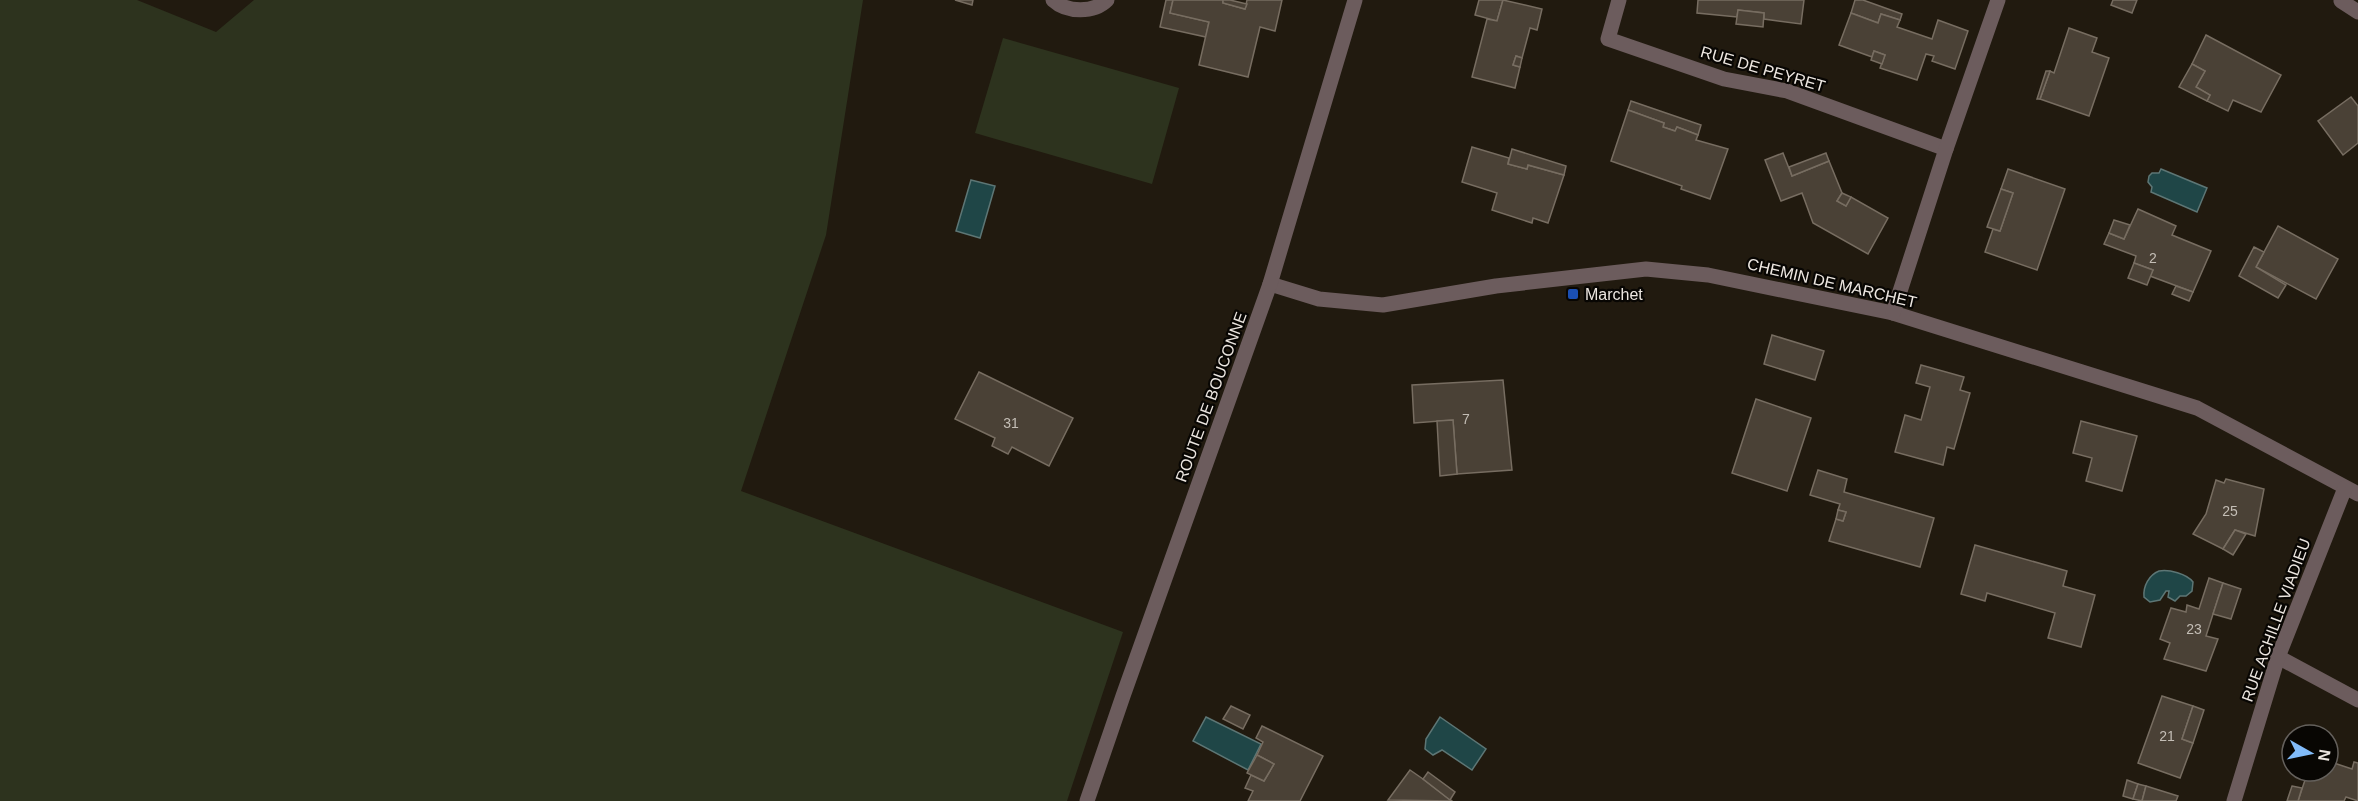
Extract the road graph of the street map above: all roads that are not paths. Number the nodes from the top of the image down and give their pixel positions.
1 (1053, 0) edge
2 (1107, 0) edge
3 (1355, 0) edge
4 (1619, 0) edge
5 (1998, 0) edge
6 (2341, 2) dead end
7 (2358, 12) edge
8 (1946, 149) junction
9 (1270, 284) junction
10 (1893, 313) junction
11 (2352, 491) edge
12 (2278, 657) junction
13 (2358, 700) edge
14 (1087, 801) edge
15 (2234, 801) edge

1 - 2 street
3 - 9 street, ROUTE DE BOUCONNE
4 - 8 street, RUE DE PEYRET
5 - 8 street
6 - 7 street
8 - 10 street
9 - 10 street, CHEMIN DE MARCHET
9 - 14 street, ROUTE DE BOUCONNE
10 - 11 street, CHEMIN DE MARCHET
11 - 12 street, RUE ACHILLE VIADIEU
12 - 13 street
12 - 15 street, RUE ACHILLE VIADIEU

